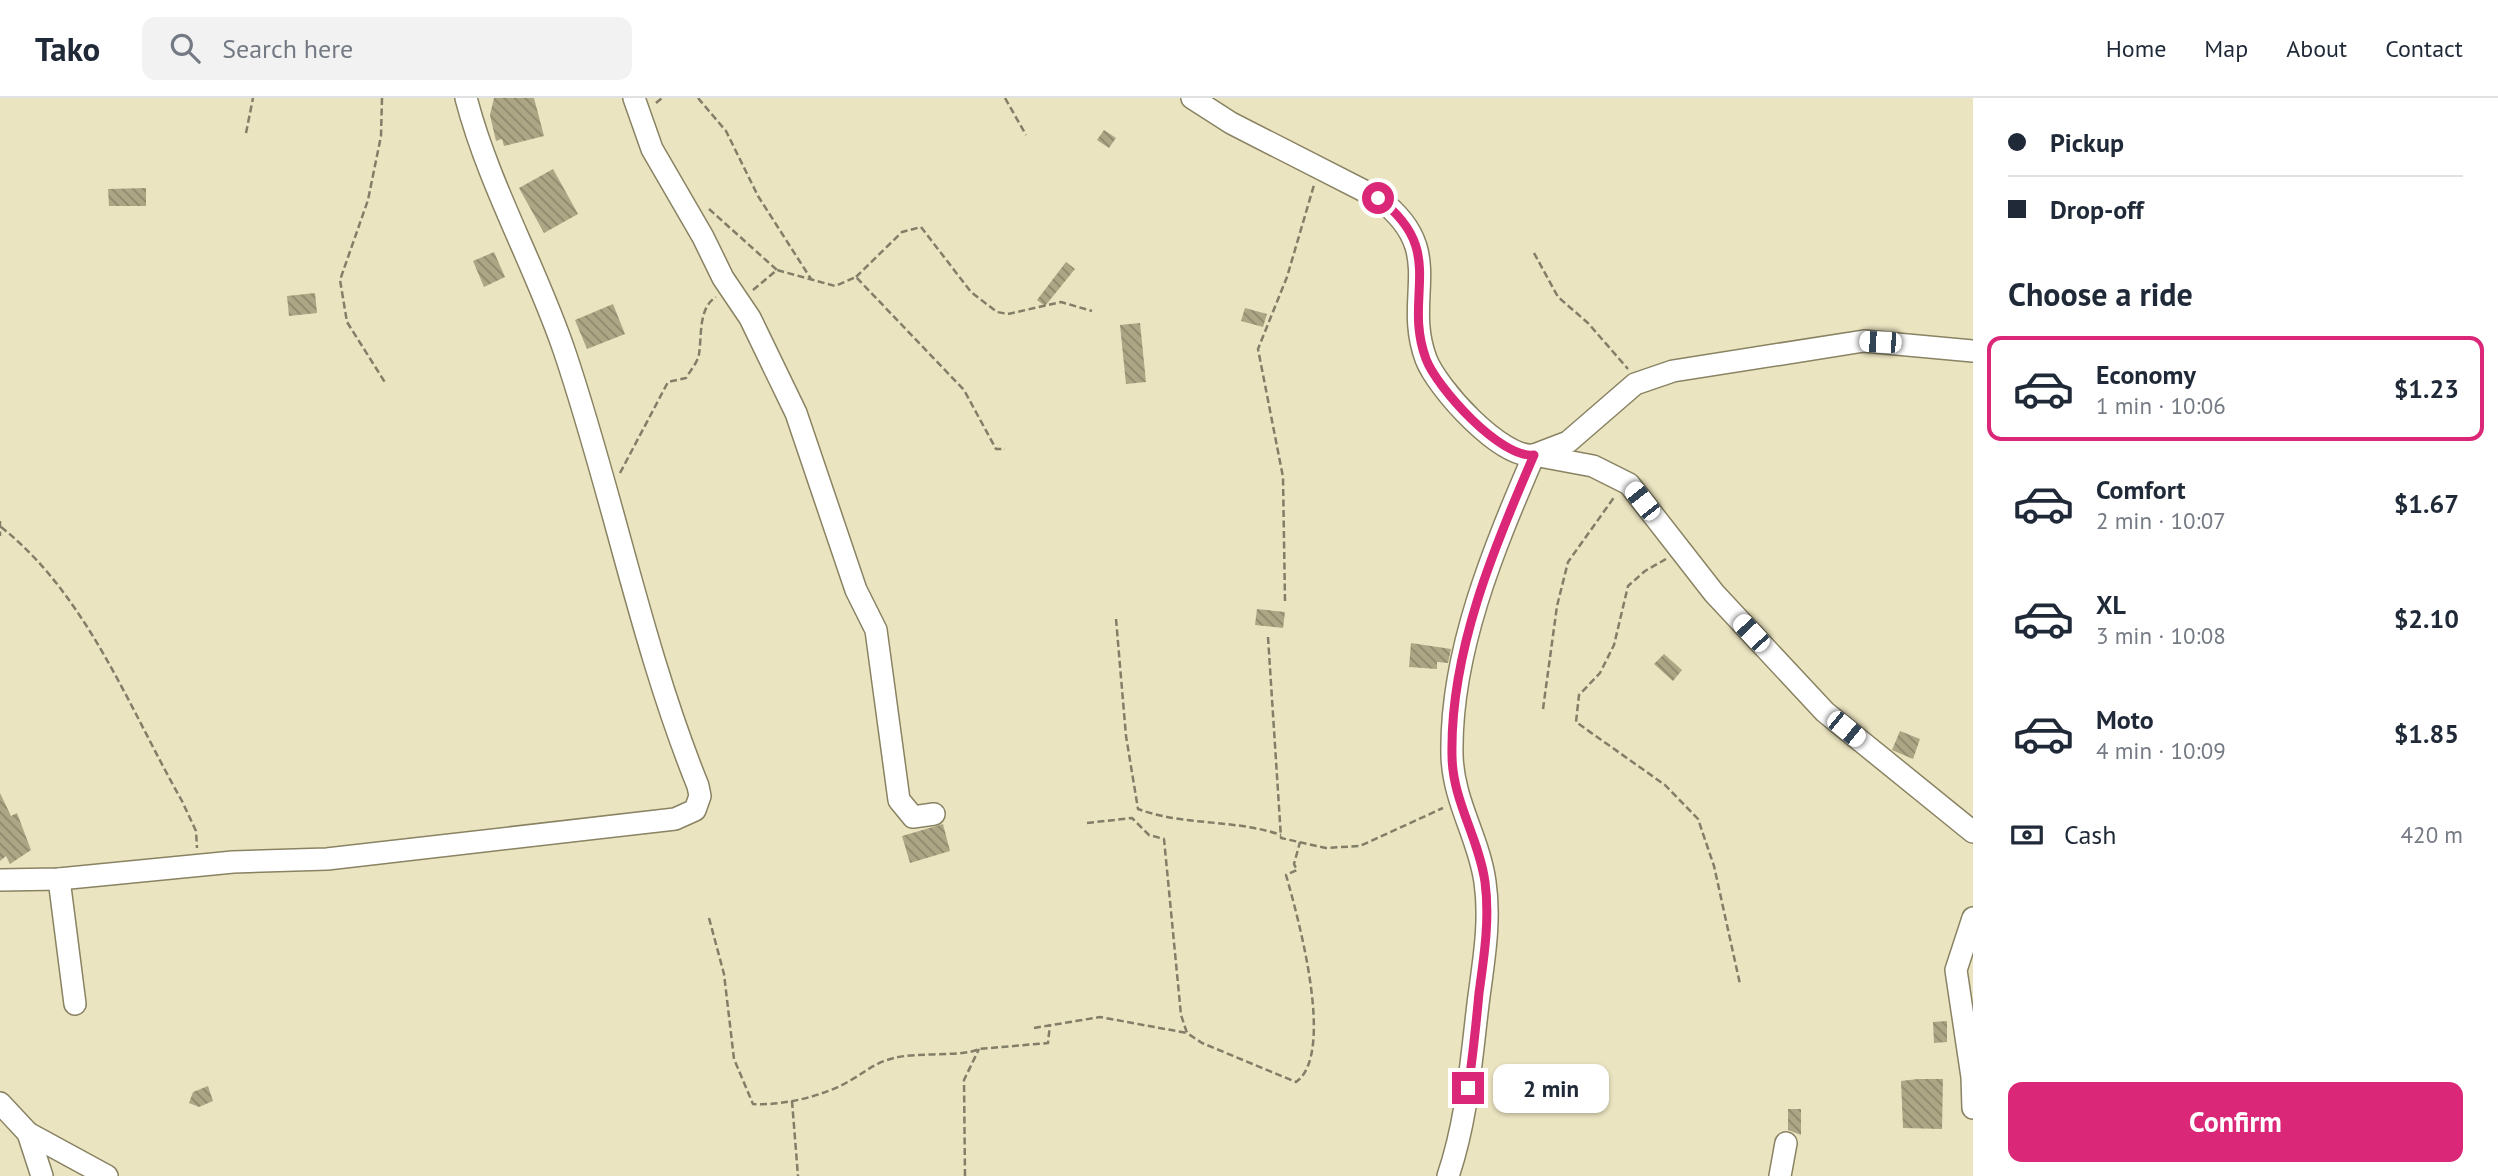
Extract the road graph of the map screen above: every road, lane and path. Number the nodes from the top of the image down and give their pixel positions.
1 (253, 98) edge
2 (382, 98) edge
3 (466, 98) edge
4 (634, 98) edge
5 (698, 98) edge
6 (1005, 98) edge
7 (1192, 98) edge
8 (246, 133) dead end
9 (1026, 135) dead end
10 (1320, 169) junction
11 (706, 206) dead end
12 (1534, 253) dead end
13 (777, 270) junction
14 (856, 277) junction
15 (811, 279) junction
16 (735, 297) junction
17 (1092, 311) dead end
18 (1973, 351) edge
19 (1637, 383) junction
20 (386, 384) dead end
21 (1005, 449) dead end
22 (1534, 455) junction
23 (1623, 481) junction
24 (605, 488) junction
25 (0, 521) edge
26 (1, 527) edge
27 (0, 536) edge
28 (1681, 551) junction
29 (1285, 601) dead end
30 (1116, 620) dead end
31 (1268, 637) dead end
32 (1543, 709) dead end
33 (1458, 800) junction
34 (934, 814) dead end
35 (1087, 823) dead end
36 (1973, 832) edge
37 (1281, 835) junction
38 (1300, 842) junction
39 (195, 865) junction
40 (59, 878) junction
41 (0, 880) edge
42 (709, 918) dead end
43 (1973, 918) edge
44 (1740, 984) dead end
45 (75, 1004) dead end
46 (1050, 1024) junction
47 (1034, 1028) dead end
48 (1187, 1032) junction
49 (979, 1049) junction
50 (792, 1101) junction
51 (0, 1102) edge
52 (1973, 1108) edge
53 (28, 1133) junction
54 (1786, 1143) dead end
55 (42, 1176) edge
56 (107, 1176) edge
57 (798, 1176) edge
58 (965, 1176) edge
59 (1448, 1176) edge
60 (1780, 1176) edge

1 - 8 path
2 - 20 path
3 - 24 street
4 - 16 street
5 - 15 path
6 - 9 path
7 - 10 street
10 - 22 street
10 - 29 path
11 - 13 path
12 - 19 path
13 - 15 path
13 - 16 path
14 - 15 path
14 - 17 path
14 - 21 path
16 - 24 path
16 - 34 street
18 - 19 street
19 - 22 street
22 - 23 street
22 - 33 street
23 - 28 street
23 - 32 path
24 - 39 street
25 - 26 path
26 - 27 path
26 - 39 path
28 - 36 street
28 - 44 path
30 - 37 path
31 - 37 path
33 - 38 path
33 - 59 street
35 - 48 path
37 - 38 path
38 - 48 path
39 - 40 street
40 - 41 street
40 - 45 street
42 - 50 path
43 - 52 street
46 - 47 path
46 - 48 path
46 - 49 path
49 - 50 path
49 - 58 path
50 - 57 path
51 - 53 street
53 - 55 street
53 - 56 street
54 - 60 street

